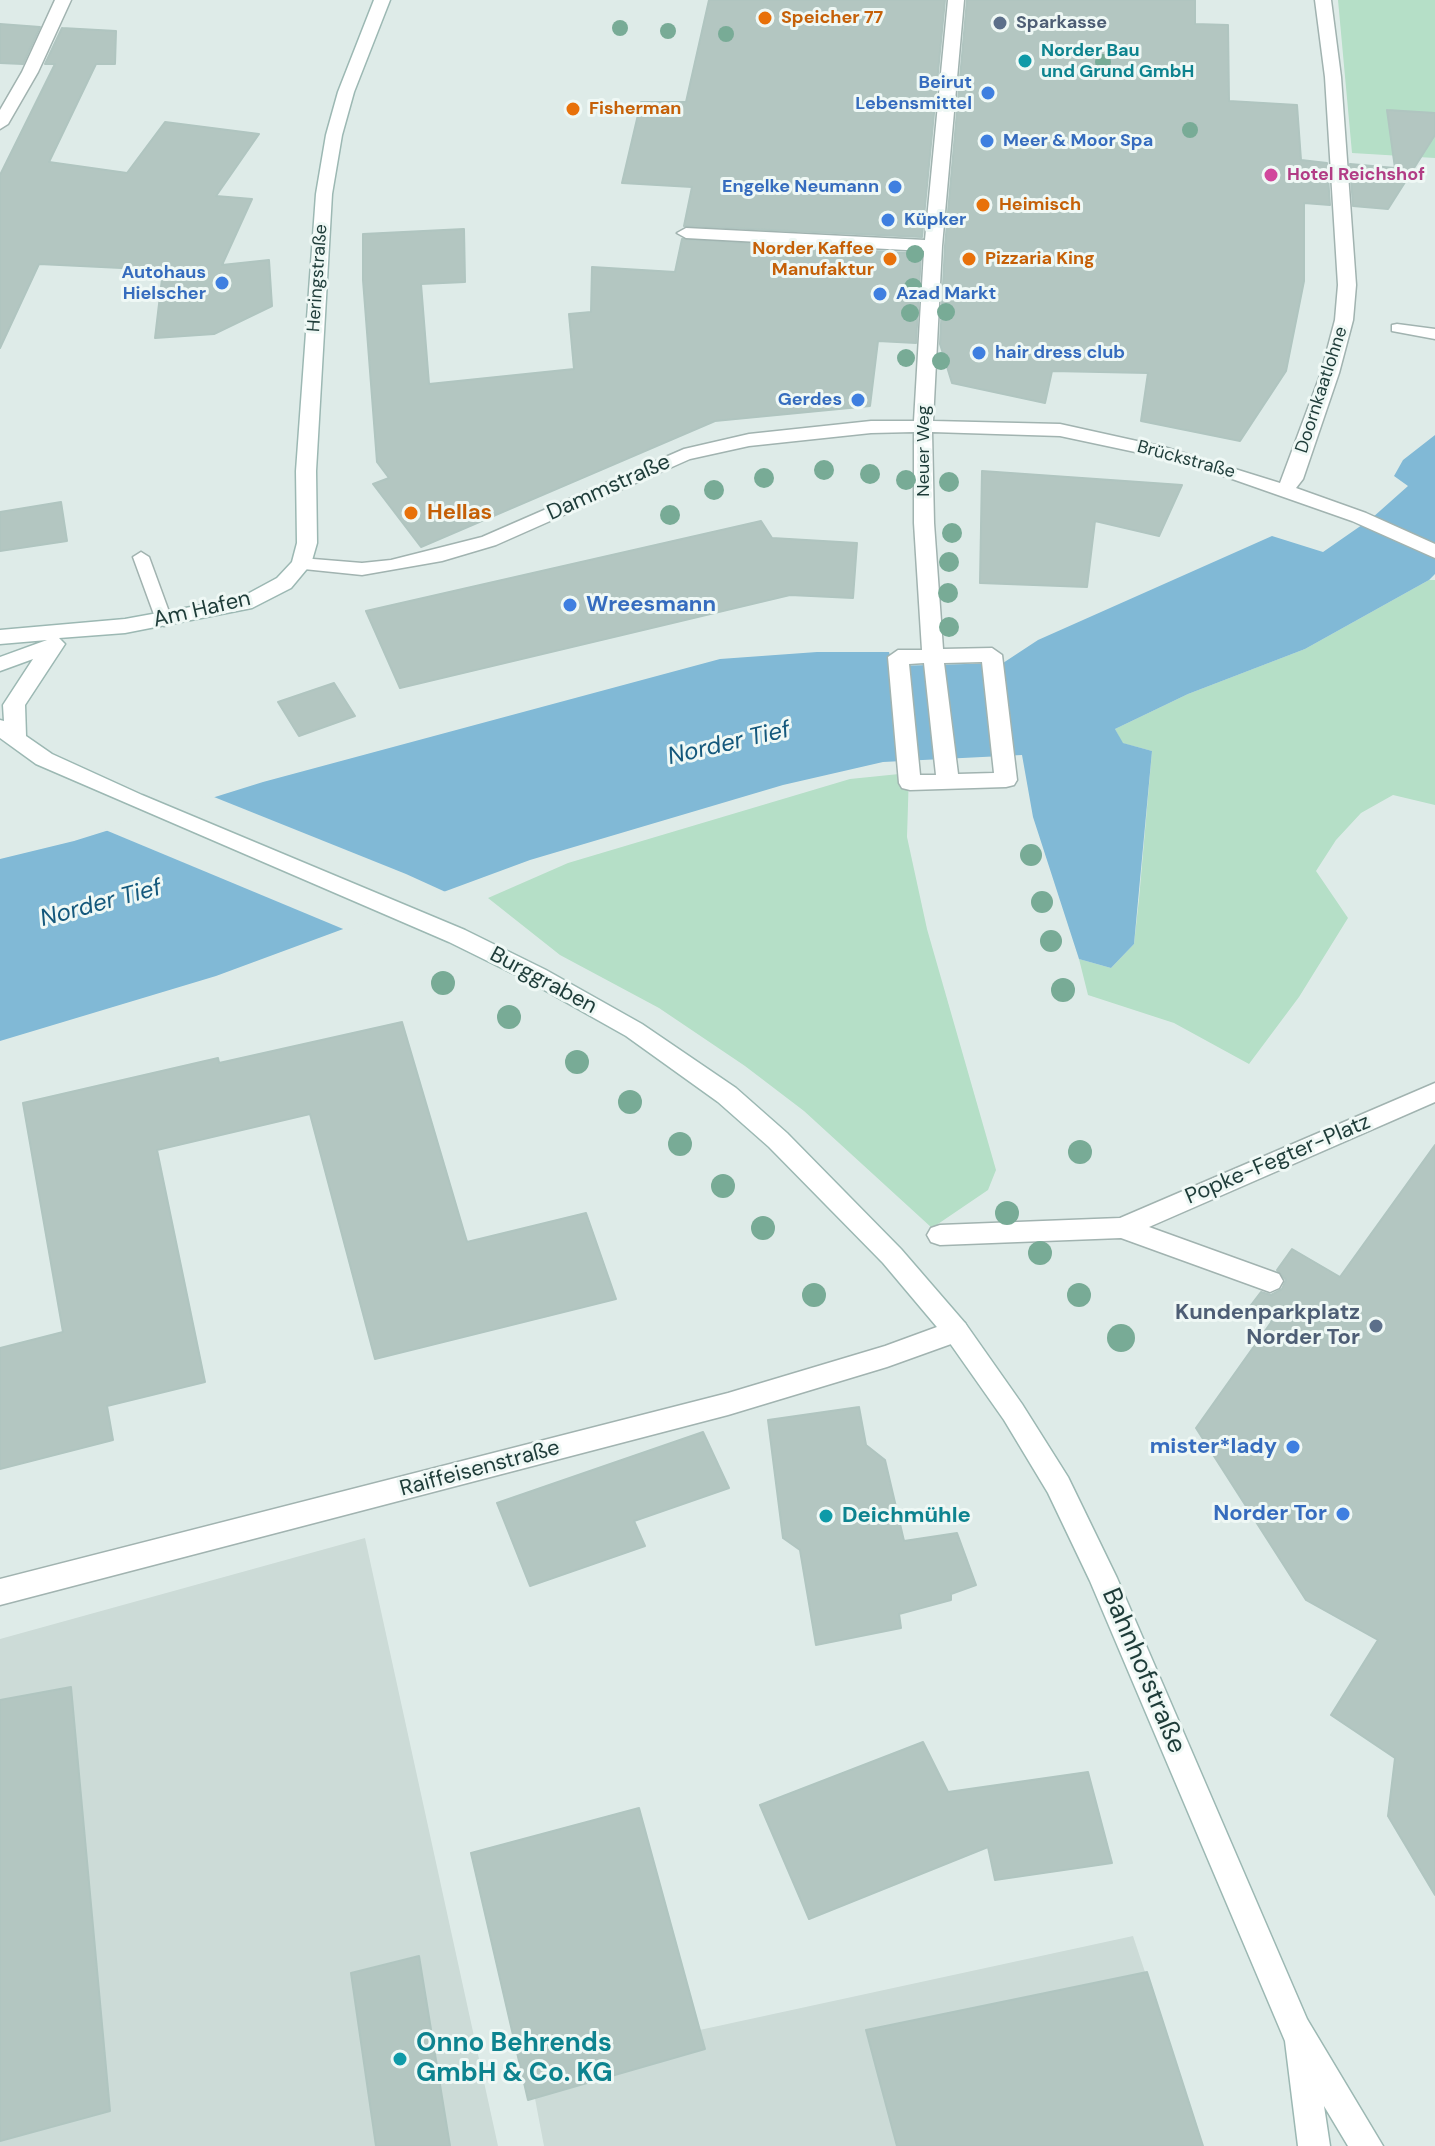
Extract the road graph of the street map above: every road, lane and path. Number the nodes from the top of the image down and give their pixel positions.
1 (63, 0) edge
2 (382, 0) edge
3 (956, 0) edge
4 (1323, 0) edge
5 (0, 124) edge
6 (686, 233) dead end
7 (933, 246) junction
8 (1397, 328) dead end
9 (1435, 334) edge
10 (923, 426) junction
11 (1285, 489) junction
12 (1435, 552) edge
13 (141, 557) dead end
14 (301, 564) junction
15 (164, 620) junction
16 (91, 631) junction
17 (0, 637) edge
18 (54, 644) junction
19 (933, 656) junction
20 (0, 664) edge
21 (5, 738) edge
22 (948, 781) junction
23 (1435, 1092) edge
24 (1122, 1228) junction
25 (940, 1235) dead end
26 (1270, 1281) dead end
27 (956, 1331) junction
28 (0, 1592) edge
29 (1296, 2030) junction
30 (1314, 2146) edge
31 (1367, 2146) edge

1 - 5 street
2 - 14 street, Heringstraße
3 - 7 street, Neuer Weg
4 - 11 street, Doornkaatlohne
6 - 7 street
7 - 10 street, Neuer Weg
8 - 9 lane
10 - 11 street, Brückstraße
10 - 14 street, Dammstraße
10 - 19 street, Neuer Weg
11 - 12 street, Brückstraße
13 - 15 lane
14 - 15 street, Am Hafen
15 - 16 street, Am Hafen
16 - 17 street, Am Hafen
16 - 18 street, Am Hafen
18 - 20 street, Am Hafen
18 - 21 street
19 - 22 street, Neuer Weg
19 - 22 street
19 - 22 street
21 - 27 street, Burggraben
23 - 24 street, Popke-Fegter-Platz
24 - 25 street, Popke-Fegter-Platz
24 - 26 street, Popke-Fegter-Platz
27 - 28 street, Raiffeisenstraße
27 - 29 street, Bahnhofstraße
29 - 30 street, Bahnhofstraße
29 - 31 street, Bahnhofstraße

